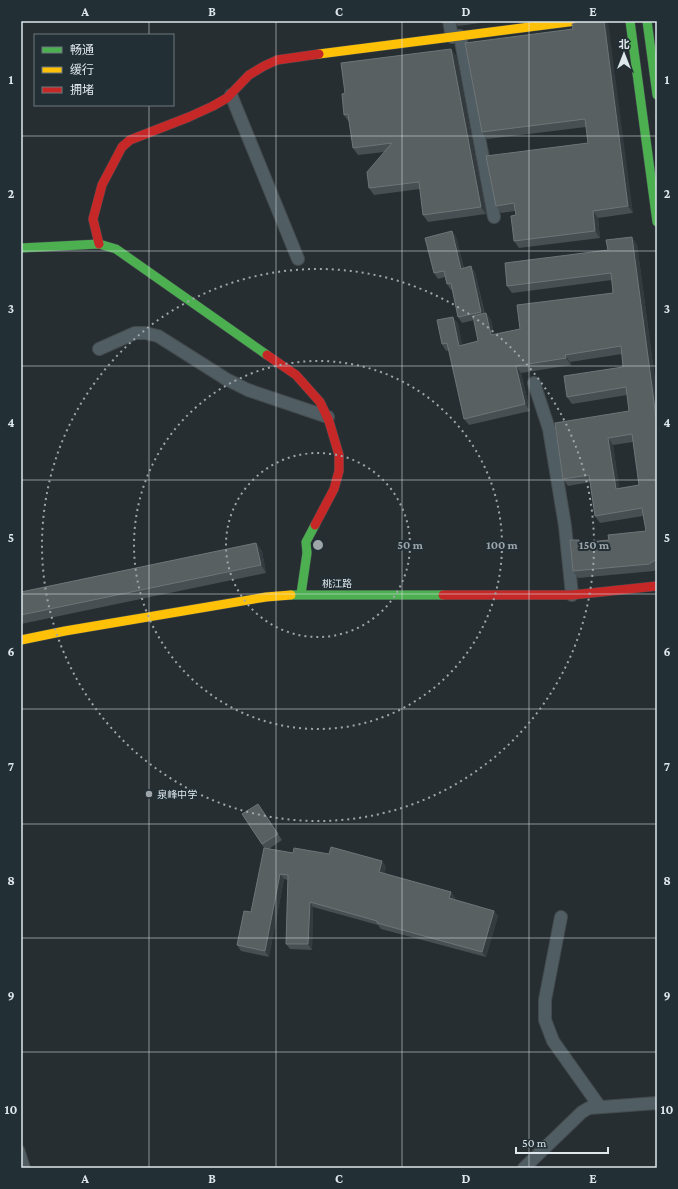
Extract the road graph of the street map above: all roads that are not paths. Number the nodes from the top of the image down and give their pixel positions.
1 (449, 21) edge
2 (576, 21) edge
3 (630, 21) edge
4 (647, 21) edge
5 (456, 36) junction
6 (231, 94) junction
7 (657, 95) edge
8 (494, 217) dead end
9 (657, 222) edge
10 (99, 244) junction
11 (21, 248) edge
12 (298, 259) dead end
13 (99, 349) dead end
14 (534, 383) dead end
15 (328, 417) junction
16 (657, 586) edge
17 (301, 594) junction
18 (572, 595) junction
19 (21, 640) edge
20 (561, 917) dead end
21 (657, 1103) edge
22 (600, 1107) junction
23 (21, 1149) edge
24 (27, 1168) edge
25 (524, 1168) edge

1 - 5 street
2 - 5 street
3 - 9 street
4 - 7 street
5 - 6 street
5 - 8 street
6 - 10 street
6 - 12 street
10 - 11 street
10 - 15 street
13 - 15 street
14 - 18 street
15 - 17 street
16 - 18 street, 桃江路
17 - 18 street, 桃江路
17 - 19 street, 桃江路
20 - 22 street
21 - 22 street
22 - 25 street
23 - 24 lane

